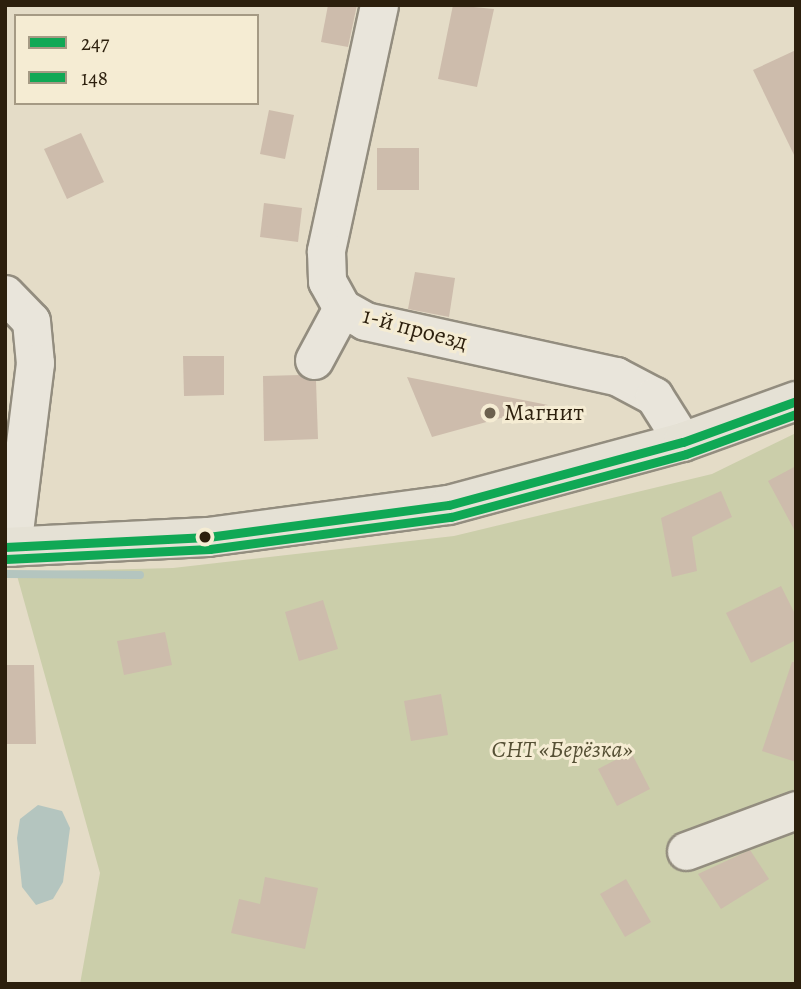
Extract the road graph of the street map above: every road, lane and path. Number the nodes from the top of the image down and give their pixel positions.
1 (379, 5) edge
2 (5, 294) edge
3 (342, 308) junction
4 (314, 360) dead end
5 (796, 401) edge
6 (683, 442) junction
7 (9, 547) edge
8 (796, 810) edge
9 (686, 851) dead end

1 - 3 street, 1-й проезд
2 - 7 street
3 - 4 street
3 - 6 street, 1-й проезд
5 - 6 main road
6 - 7 main road
8 - 9 street

